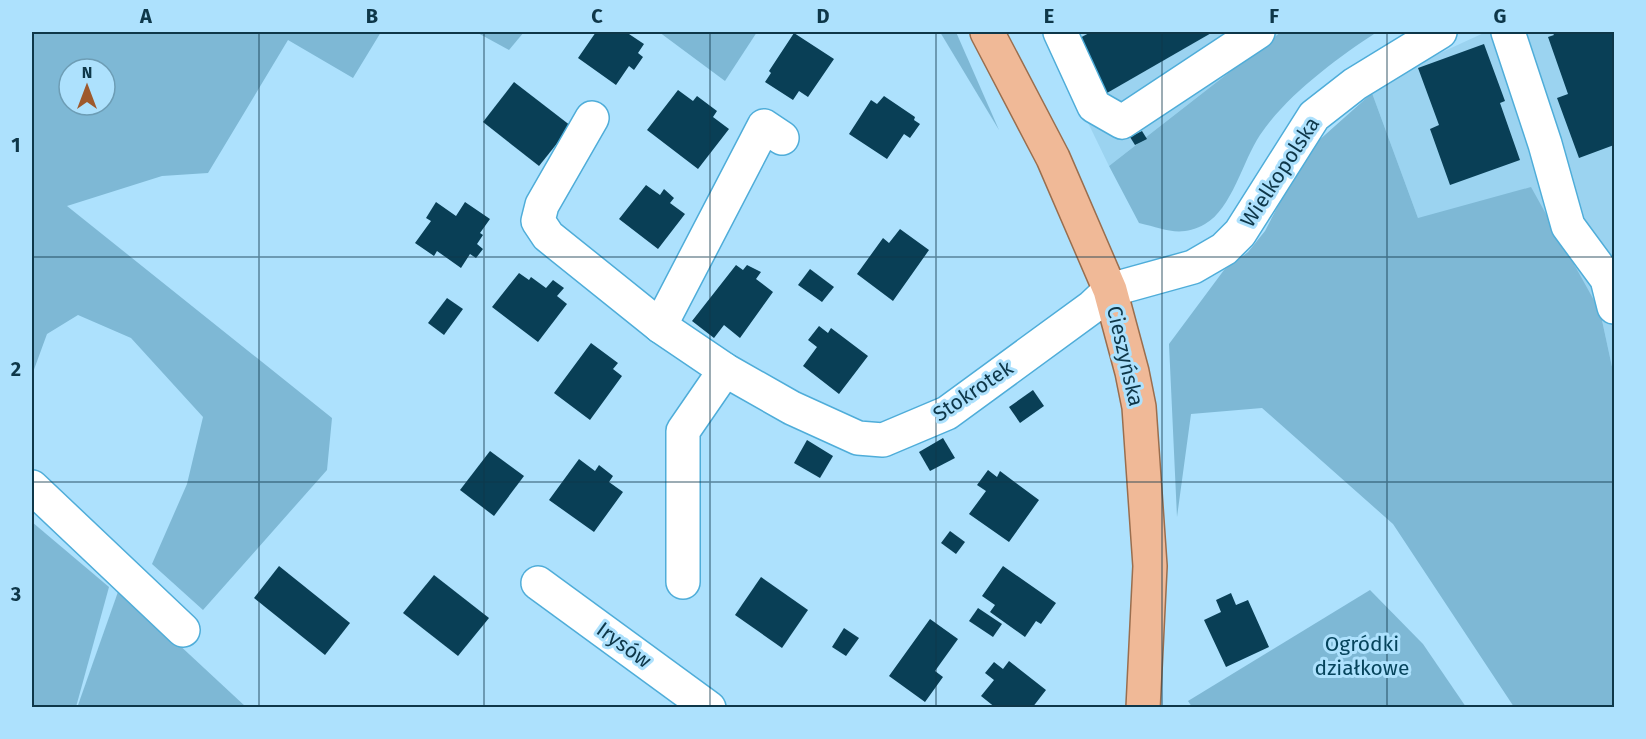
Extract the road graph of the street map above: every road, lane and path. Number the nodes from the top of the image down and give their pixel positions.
1 (1060, 32) edge
2 (1258, 32) edge
3 (1440, 32) edge
4 (1508, 32) edge
5 (996, 35) edge
6 (592, 118) dead end
7 (782, 138) dead end
8 (1110, 290) junction
9 (1614, 307) edge
10 (660, 326) junction
11 (725, 370) junction
12 (32, 487) edge
13 (683, 582) dead end
14 (538, 583) dead end
15 (183, 630) dead end
16 (710, 708) edge
17 (1143, 708) edge

1 - 2 street
3 - 8 street, Wielkopolska
4 - 9 street
5 - 8 main road, Cieszyńska
6 - 10 street, Stokrotek
7 - 10 street
8 - 11 street, Stokrotek
8 - 17 main road, Cieszyńska
10 - 11 street, Stokrotek
11 - 13 street
12 - 15 street
14 - 16 street, Irysów

